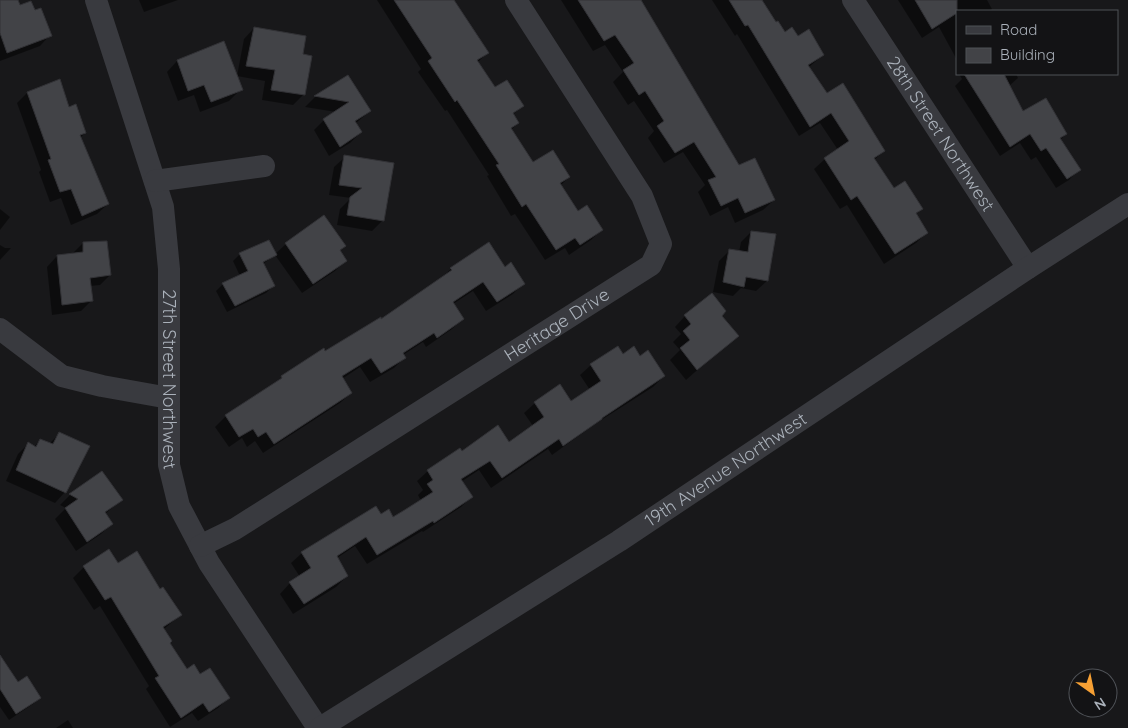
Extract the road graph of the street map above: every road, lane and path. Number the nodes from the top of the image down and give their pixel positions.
1 (96, 0) edge
2 (516, 0) edge
3 (853, 0) edge
4 (264, 166) dead end
5 (155, 181) junction
6 (1128, 204) edge
7 (1028, 268) junction
8 (0, 329) edge
9 (169, 398) junction
10 (200, 546) junction
11 (319, 728) edge

1 - 5 street, 27th Street Northwest
2 - 10 street, Heritage Drive
3 - 7 street, 28th Street Northwest
4 - 5 street
5 - 9 street, 27th Street Northwest
6 - 7 street, 19th Avenue Northwest
7 - 11 street, 19th Avenue Northwest
8 - 9 street
9 - 10 street, 27th Street Northwest
10 - 11 street, 27th Street Northwest

